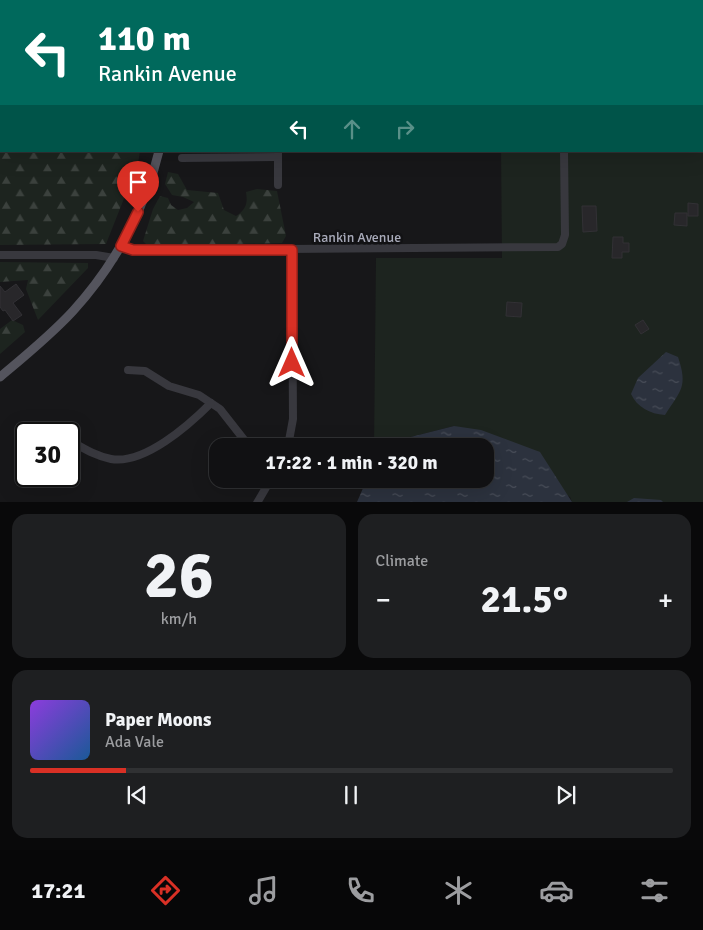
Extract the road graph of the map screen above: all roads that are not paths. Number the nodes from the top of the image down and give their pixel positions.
1 (159, 152) edge
2 (564, 152) edge
3 (278, 154) edge
4 (182, 158) dead end
5 (278, 186) dead end
6 (121, 246) junction
7 (292, 250) junction
8 (0, 255) edge
9 (114, 258) junction
10 (128, 370) dead end
11 (0, 377) edge
12 (212, 403) junction
13 (243, 438) edge
14 (289, 438) edge
15 (80, 447) edge
16 (266, 488) edge
17 (257, 502) edge

1 - 6 main road
2 - 7 street, Rankin Avenue
3 - 4 street
3 - 5 street
6 - 7 street, Rankin Avenue
6 - 9 main road
7 - 14 street
8 - 9 street
9 - 11 main road
10 - 12 street
12 - 13 street
12 - 15 street
16 - 17 street

